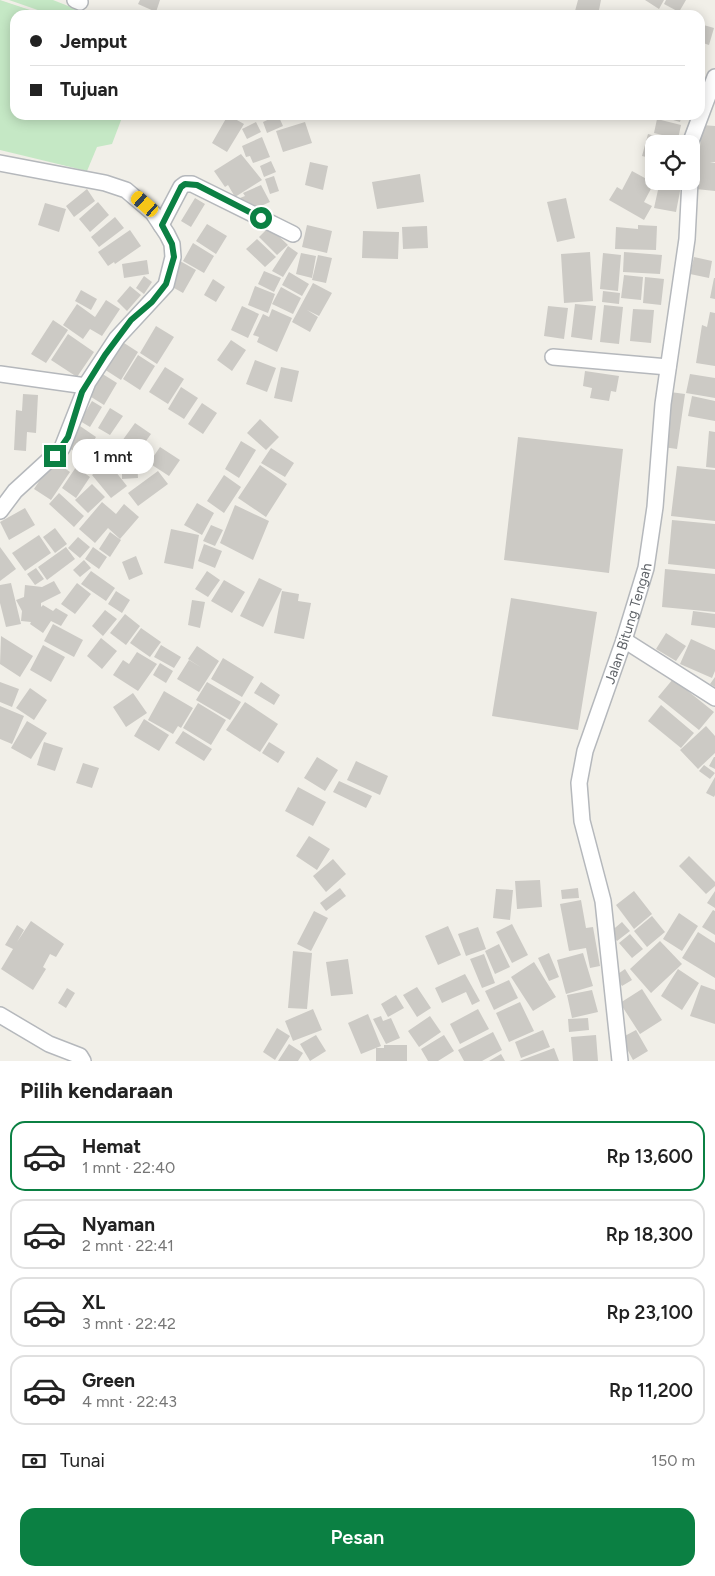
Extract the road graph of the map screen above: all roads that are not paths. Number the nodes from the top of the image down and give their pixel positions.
1 (715, 76) edge
2 (705, 103) edge
3 (699, 120) edge
4 (693, 135) edge
5 (0, 164) edge
6 (689, 190) edge
7 (162, 225) junction
8 (292, 234) dead end
9 (553, 357) dead end
10 (668, 367) junction
11 (0, 374) edge
12 (86, 386) junction
13 (0, 511) edge
14 (624, 640) junction
15 (715, 698) edge
16 (0, 1015) edge
17 (83, 1061) edge
18 (620, 1061) edge

1 - 2 street
3 - 4 street
5 - 7 street
6 - 10 street, Jalan Bitung Tengah
7 - 8 street
7 - 12 street
9 - 10 street
10 - 14 street, Jalan Bitung Tengah
11 - 12 street
12 - 13 street
14 - 15 street
14 - 18 street, Jalan Bitung Tengah
16 - 17 street

